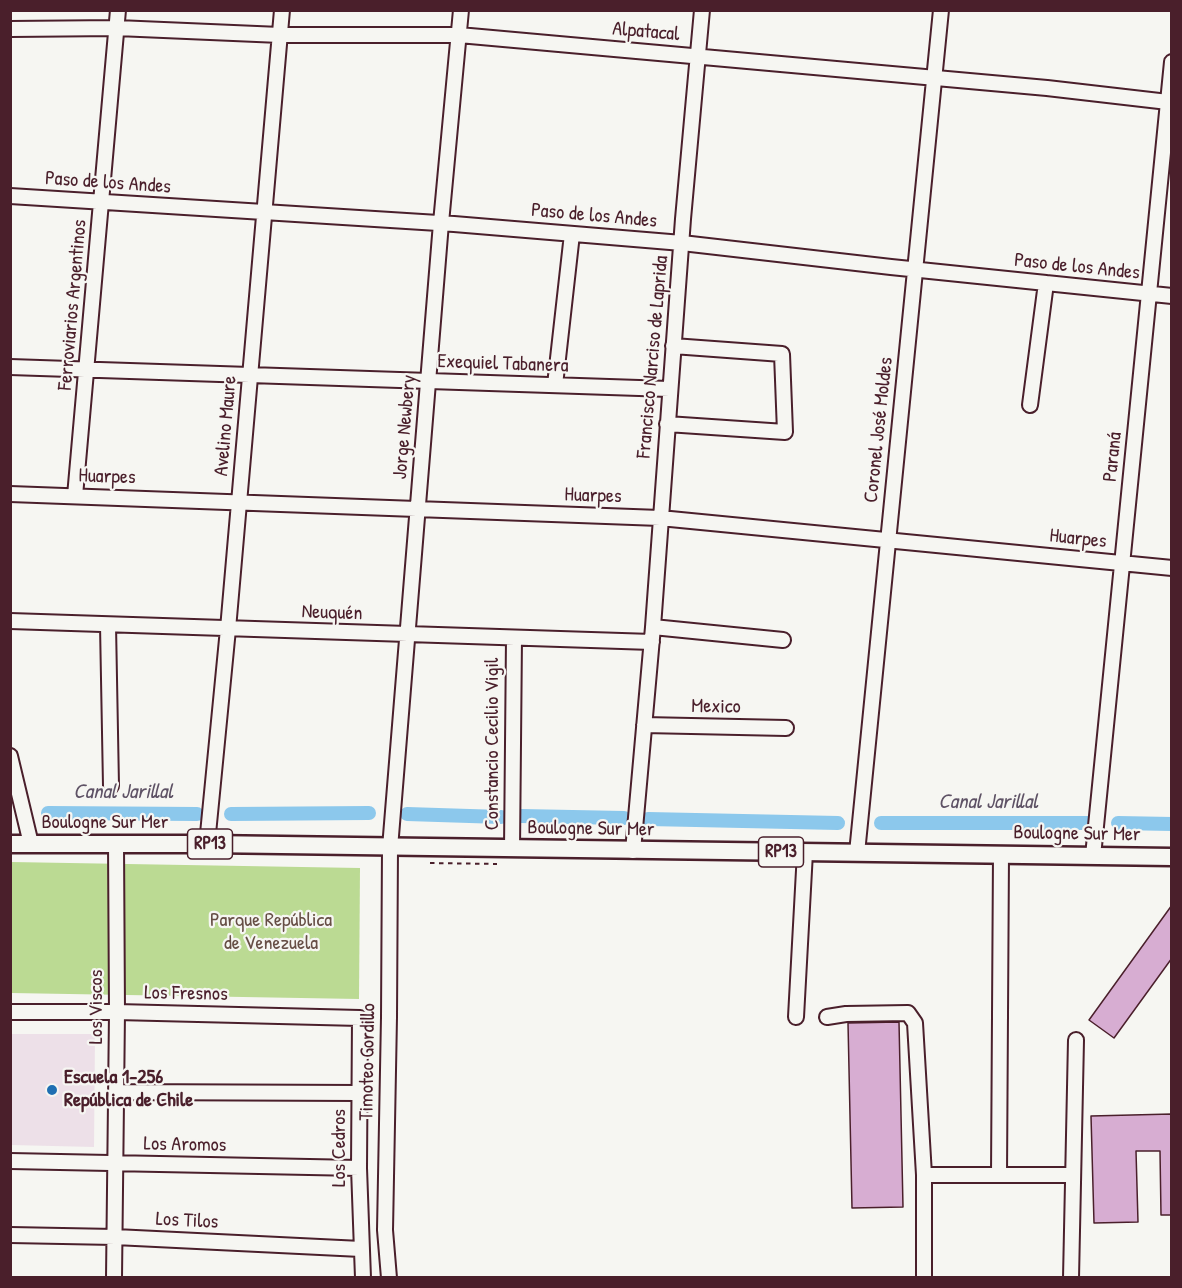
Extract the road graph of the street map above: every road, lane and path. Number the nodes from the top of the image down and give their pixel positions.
1 (118, 10) edge
2 (282, 10) edge
3 (461, 10) edge
4 (702, 10) edge
5 (941, 10) edge
6 (10, 28) edge
7 (117, 28) junction
8 (459, 34) junction
9 (280, 35) junction
10 (698, 57) junction
11 (1172, 62) edge
12 (934, 78) junction
13 (1168, 102) junction
14 (10, 196) edge
15 (101, 201) junction
16 (264, 212) junction
17 (441, 223) junction
18 (572, 234) junction
19 (682, 243) junction
20 (915, 270) junction
21 (1046, 283) junction
22 (1149, 294) junction
23 (1172, 296) edge
24 (673, 346) junction
25 (10, 367) edge
26 (86, 370) junction
27 (250, 375) junction
28 (428, 381) junction
29 (555, 385) junction
30 (669, 389) junction
31 (1030, 405) dead end
32 (667, 424) junction
33 (10, 494) edge
34 (75, 495) junction
35 (239, 502) junction
36 (418, 508) junction
37 (660, 518) junction
38 (888, 539) junction
39 (1122, 563) junction
40 (1172, 568) edge
41 (10, 621) edge
42 (108, 625) junction
43 (653, 627) junction
44 (228, 629) junction
45 (407, 635) junction
46 (514, 639) junction
47 (783, 640) dead end
48 (652, 642) junction
49 (644, 725) junction
50 (786, 728) dead end
51 (10, 756) edge
52 (111, 786) dead end
53 (10, 844) edge
54 (31, 844) junction
55 (116, 844) junction
56 (207, 844) junction
57 (390, 848) junction
58 (512, 849) junction
59 (633, 851) junction
60 (805, 852) junction
61 (857, 853) junction
62 (1001, 854) junction
63 (1093, 856) junction
64 (1172, 857) edge
65 (10, 1012) edge
66 (117, 1012) junction
67 (796, 1017) dead end
68 (827, 1017) dead end
69 (360, 1018) joint
70 (1076, 1040) dead end
71 (116, 1092) junction
72 (360, 1093) junction
73 (10, 1161) edge
74 (115, 1163) junction
75 (359, 1168) junction
76 (924, 1174) junction
77 (999, 1175) junction
78 (1073, 1175) junction
79 (10, 1235) edge
80 (114, 1237) junction
81 (361, 1249) junction
82 (114, 1278) edge
83 (363, 1278) edge
84 (389, 1278) edge
85 (924, 1278) edge
86 (1071, 1278) edge

1 - 7 street, Ferroviarios Argentinos
2 - 9 street, Avelino Maure
3 - 8 street, Jorge Newbery
4 - 10 street, Francisco Narciso de Laprida
5 - 12 street, Coronel José Moldes
6 - 7 street, Alpatacal
7 - 9 street, Alpatacal
7 - 15 street, Ferroviarios Argentinos
8 - 9 street, Alpatacal
8 - 10 street, Alpatacal
8 - 17 street, Jorge Newbery
9 - 16 street, Avelino Maure
10 - 12 street, Alpatacal
10 - 19 street, Francisco Narciso de Laprida
11 - 13 street, Paraná
12 - 13 street, Alpatacal
12 - 20 street, Coronel José Moldes
13 - 22 street, Paraná
14 - 15 street, Paso de los Andes
15 - 16 street, Paso de los Andes
15 - 26 street, Ferroviarios Argentinos
16 - 17 street, Paso de los Andes
16 - 27 street, Avelino Maure
17 - 18 street, Paso de los Andes
17 - 28 street, Jorge Newbery
18 - 19 street, Paso de los Andes
18 - 29 street
19 - 20 street, Paso de los Andes
19 - 24 street, Francisco Narciso de Laprida
20 - 21 street, Paso de los Andes
20 - 38 street, Coronel José Moldes
21 - 22 street, Paso de los Andes
21 - 31 street
22 - 23 street, Paso de los Andes
22 - 39 street, Paraná
24 - 30 street, Francisco Narciso de Laprida
24 - 32 street
25 - 26 street, Exequiel Tabanera
26 - 27 street, Exequiel Tabanera
26 - 34 street, Ferroviarios Argentinos
27 - 28 street, Exequiel Tabanera
27 - 35 street, Avelino Maure
28 - 29 street, Exequiel Tabanera
28 - 36 street, Jorge Newbery
29 - 30 street, Exequiel Tabanera
30 - 32 street, Francisco Narciso de Laprida
32 - 37 street, Francisco Narciso de Laprida
33 - 34 street, Huarpes
34 - 35 street, Huarpes
35 - 36 street, Huarpes
35 - 44 street, Avelino Maure
36 - 37 street, Huarpes
36 - 45 street, Jorge Newbery
37 - 38 street, Huarpes
37 - 43 street, Francisco Narciso de Laprida
38 - 39 street, Huarpes
38 - 61 street, Coronel José Moldes
39 - 40 street, Huarpes
39 - 63 street, Paraná
41 - 42 street, Neuquén
42 - 44 street, Neuquén
42 - 52 street
43 - 47 street
43 - 48 street, Francisco Narciso de Laprida
44 - 45 street, Neuquén
44 - 56 street, Avelino Maure
45 - 46 street, Neuquén
45 - 57 street, Jorge Newbery
46 - 48 street, Neuquén
46 - 58 street, Constancio Cecilio Vigil
48 - 49 street, Francisco Narciso de Laprida
49 - 50 street, Mexico
49 - 59 street, Francisco Narciso de Laprida
51 - 54 street
53 - 54 main road, Boulogne Sur Mer / RP13
54 - 55 main road, Boulogne Sur Mer / RP13
55 - 56 main road, Boulogne Sur Mer / RP13
55 - 66 street, Los Viscos
56 - 57 main road, Boulogne Sur Mer / RP13
57 - 58 main road, Boulogne Sur Mer / RP13
57 - 84 street, Timoteo Gordillo
58 - 59 main road, Boulogne Sur Mer / RP13
59 - 60 main road, Boulogne Sur Mer / RP13
60 - 61 main road, Boulogne Sur Mer / RP13
60 - 67 street
61 - 62 main road, Boulogne Sur Mer / RP13
62 - 63 main road, Boulogne Sur Mer / RP13
62 - 77 street
63 - 64 main road, Boulogne Sur Mer / RP13
65 - 66 street, Los Fresnos
66 - 69 street, Los Fresnos
66 - 71 street, Los Viscos
68 - 76 street
69 - 72 street, Los Cedros
70 - 78 street
71 - 72 street
71 - 74 street, Los Viscos
72 - 75 street, Los Cedros
73 - 74 street, Los Aromos
74 - 75 street, Los Aromos
74 - 80 street, Los Viscos
75 - 81 street, Los Cedros
76 - 77 street
76 - 85 street
77 - 78 street
78 - 86 street
79 - 80 street, Los Tilos
80 - 81 street, Los Tilos
80 - 82 street, Los Viscos
81 - 83 street, Los Cedros

